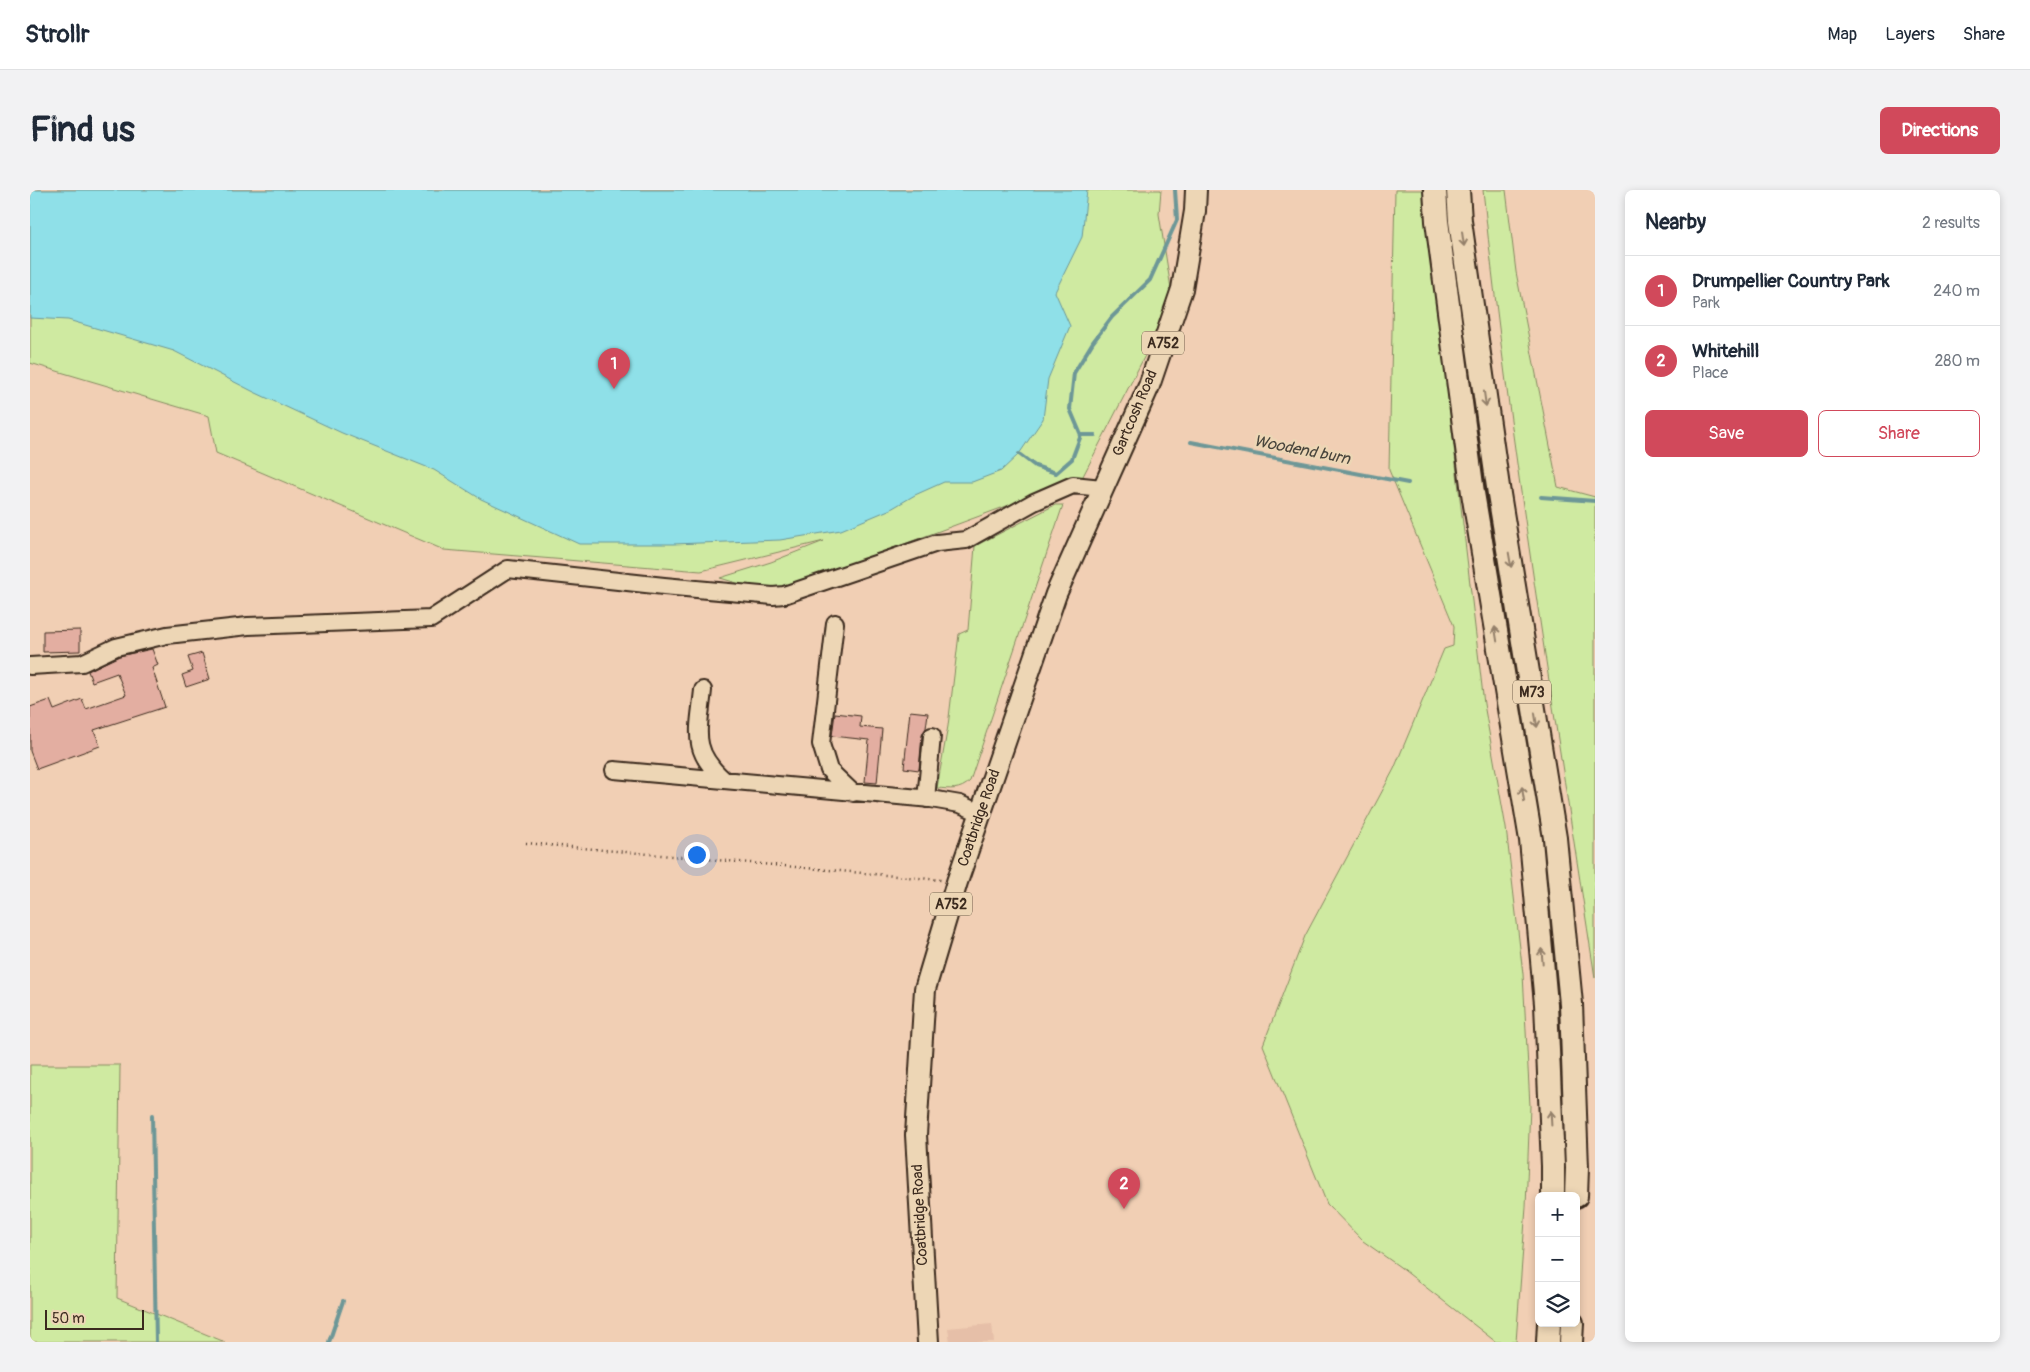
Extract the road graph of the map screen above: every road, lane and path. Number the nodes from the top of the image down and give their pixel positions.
1 (1196, 190) edge
2 (1435, 190) edge
3 (1458, 190) edge
4 (1102, 488) junction
5 (834, 623) dead end
6 (30, 666) edge
7 (703, 690) dead end
8 (932, 736) dead end
9 (614, 770) dead end
10 (724, 780) junction
11 (853, 793) junction
12 (926, 799) junction
13 (980, 813) junction
14 (526, 843) dead end
15 (957, 882) junction
16 (1553, 1192) edge
17 (1576, 1192) edge
18 (1549, 1327) edge
19 (1572, 1327) edge
20 (928, 1342) edge
21 (1548, 1342) edge
22 (1571, 1342) edge

1 - 4 main road, Gartcosh Road / A752
16 -> 2 highway, M73
3 -> 17 highway, M73
4 - 6 street
4 - 13 main road, Coatbridge Road / A752
5 - 11 street
7 - 10 street
8 - 12 street
9 - 10 street
10 - 11 street
11 - 12 street
12 - 13 street
13 - 15 main road, Coatbridge Road / A752
14 - 15 path
15 - 20 main road, Coatbridge Road / A752
18 - 21 highway
19 - 22 highway

